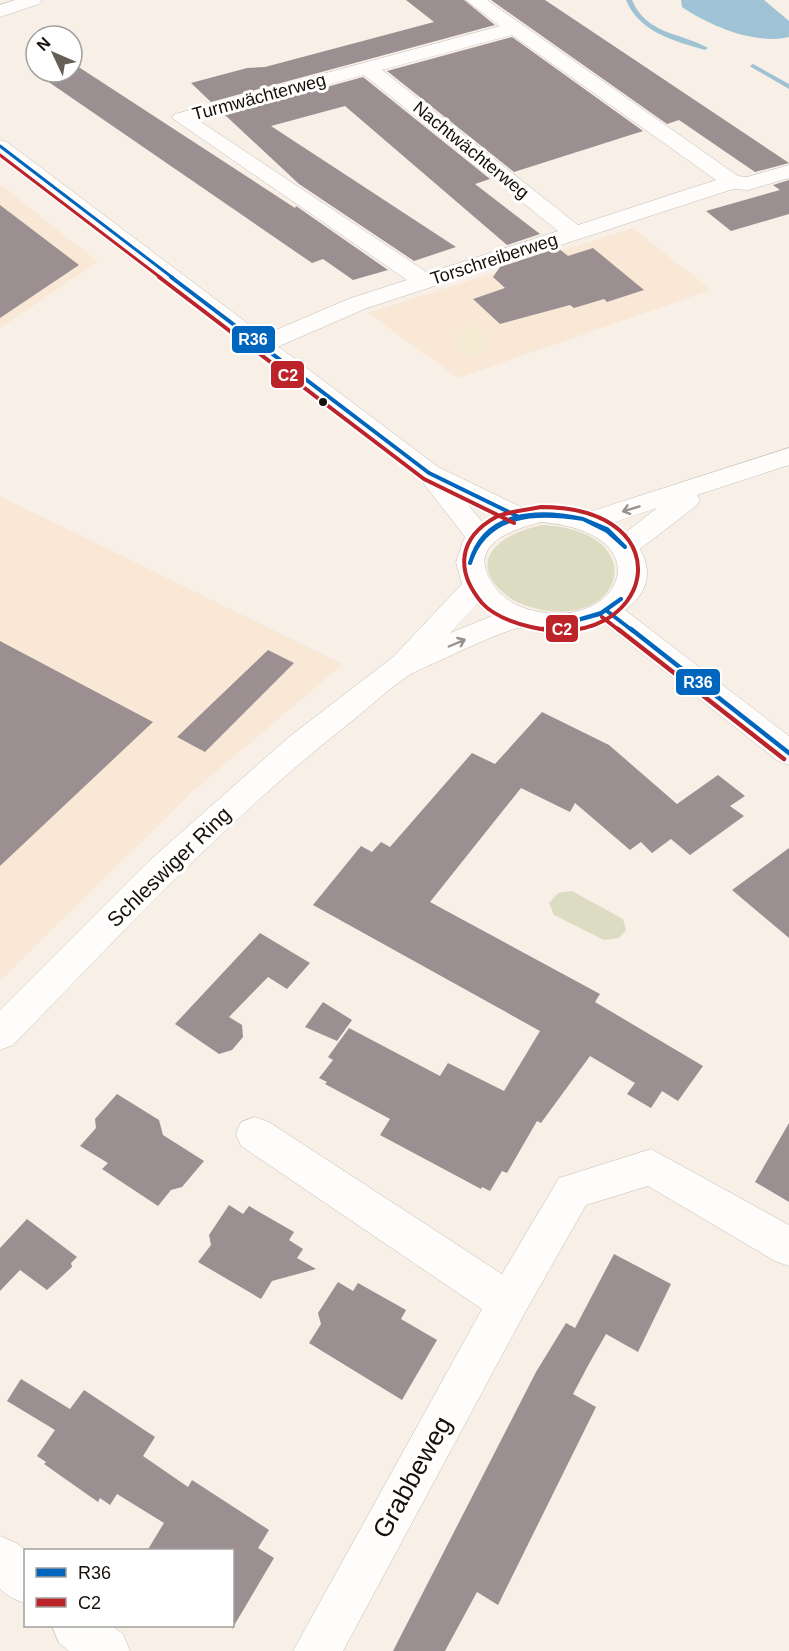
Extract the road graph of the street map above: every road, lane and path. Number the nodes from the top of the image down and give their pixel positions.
1 (33, 0) edge
2 (475, 0) edge
3 (0, 11) edge
4 (515, 28) junction
5 (368, 68) junction
6 (0, 146) edge
7 (789, 171) edge
8 (732, 182) junction
9 (574, 233) junction
10 (425, 281) junction
11 (259, 346) junction
12 (789, 456) edge
13 (429, 473) junction
14 (706, 485) junction
15 (518, 516) junction
16 (590, 521) junction
17 (480, 537) junction
18 (625, 547) junction
19 (475, 588) junction
20 (607, 611) junction
21 (516, 617) junction
22 (404, 665) junction
23 (789, 753) edge
24 (0, 1034) edge
25 (255, 1134) dead end
26 (789, 1247) edge
27 (507, 1302) junction
28 (0, 1559) edge
29 (24, 1579) edge
30 (77, 1627) edge
31 (106, 1651) edge
32 (317, 1651) edge

1 - 3 street
2 - 4 street
4 - 5 street, Turmwächterweg
4 - 8 street
5 - 9 street, Nachtwächterweg
5 - 10 street, Turmwächterweg
6 - 11 street
7 - 8 street, Torschreiberweg
8 - 9 street, Torschreiberweg
9 - 10 street, Torschreiberweg
10 - 11 street, Torschreiberweg
11 - 13 street
12 - 14 street
13 - 15 street
13 - 17 street
14 -> 16 street
14 - 18 street
15 - 16 street
15 - 17 street
16 - 18 street
17 - 19 street
18 - 20 street
19 - 21 street
19 - 22 street, Schleswiger Ring
20 - 21 street
20 - 23 street
22 -> 21 street, Schleswiger Ring
22 - 24 street, Schleswiger Ring
25 - 27 street
26 - 27 street, Grabbeweg
27 - 32 street, Grabbeweg
28 - 29 street
30 - 31 street

